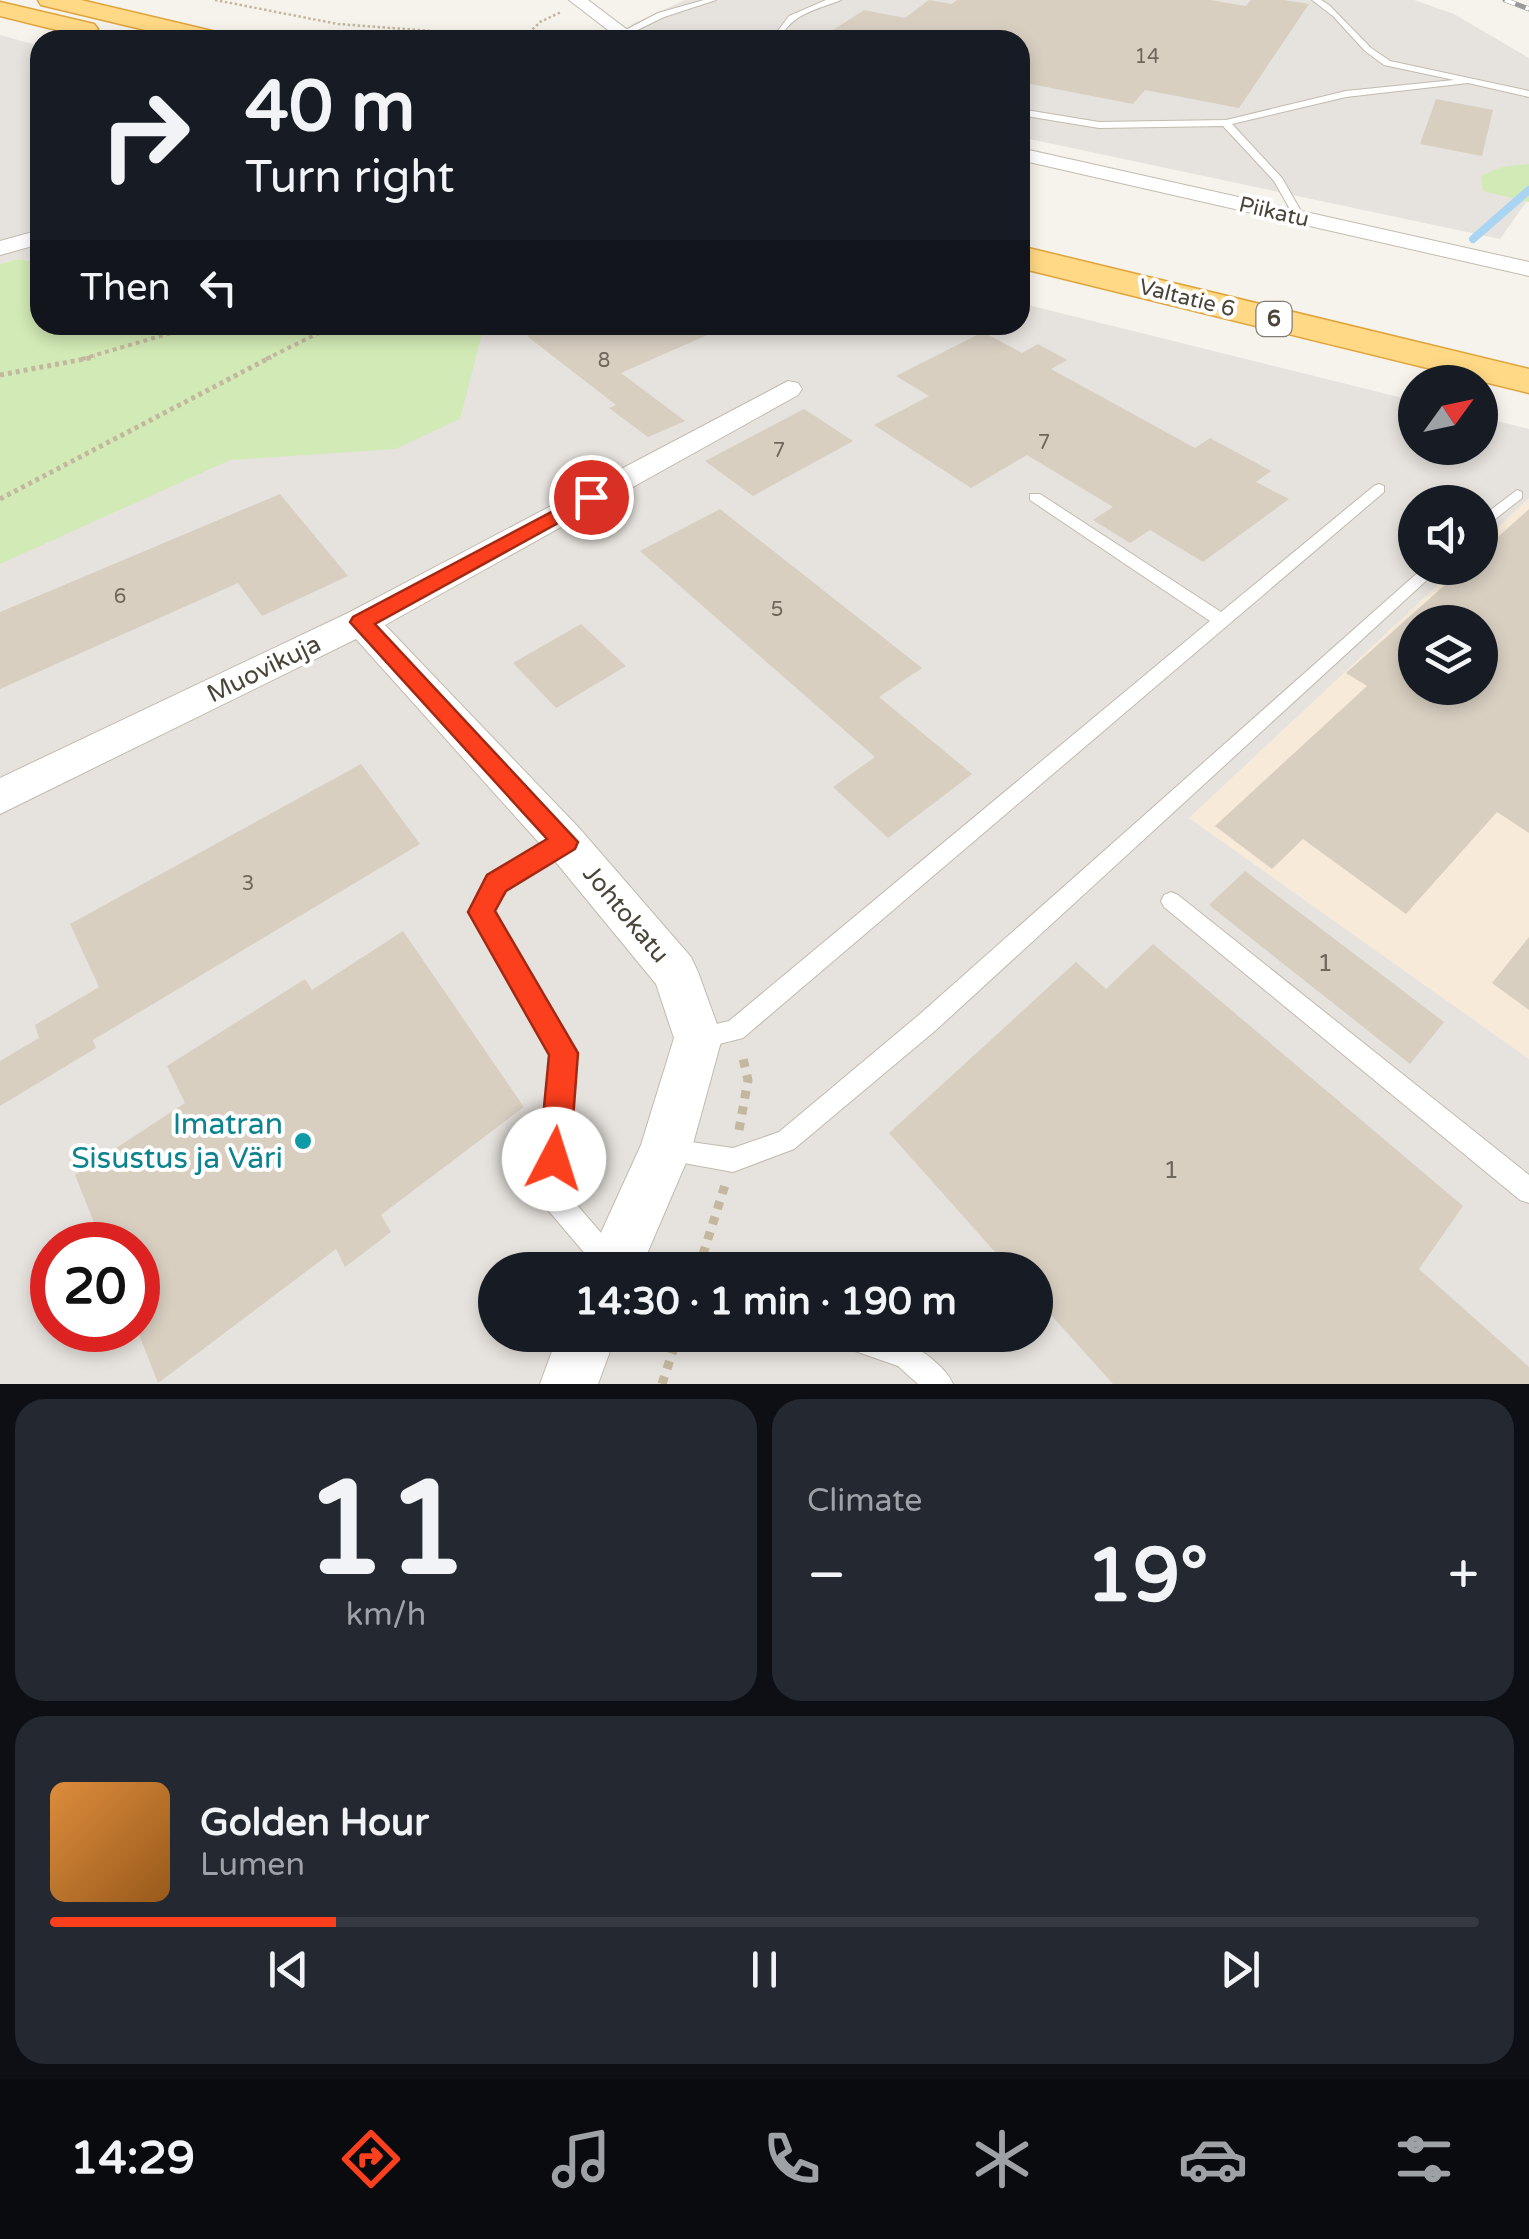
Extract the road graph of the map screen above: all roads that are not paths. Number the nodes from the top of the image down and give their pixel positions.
1 (50, 0) edge
2 (578, 0) edge
3 (712, 0) edge
4 (837, 0) edge
5 (1316, 0) edge
6 (0, 8) edge
7 (88, 30) edge
8 (178, 30) edge
9 (618, 30) edge
10 (638, 30) edge
11 (779, 30) edge
12 (1464, 82) junction
13 (1529, 94) edge
14 (1030, 114) edge
15 (1226, 123) junction
16 (1030, 156) edge
17 (1300, 218) junction
18 (1030, 230) edge
19 (30, 240) edge
20 (0, 248) edge
21 (1030, 259) edge
22 (1529, 270) edge
23 (1529, 348) edge
24 (1529, 381) edge
25 (788, 389) dead end
26 (1379, 489) dead end
27 (1517, 495) dead end
28 (1035, 497) dead end
29 (1498, 511) edge
30 (1413, 585) edge
31 (1219, 619) junction
32 (361, 622) junction
33 (0, 797) edge
34 (566, 842) junction
35 (1171, 902) dead end
36 (698, 1038) junction
37 (664, 1150) junction
38 (1529, 1191) edge
39 (601, 1252) edge
40 (623, 1252) edge
41 (581, 1352) edge
42 (899, 1352) edge
43 (569, 1384) edge
44 (939, 1384) edge

1 - 8 highway
2 - 9 street
3 - 10 lane
4 - 11 lane
5 - 12 lane
6 - 7 highway
12 - 13 lane
12 - 15 lane
14 - 15 lane
15 - 17 lane
16 - 17 street, Piikatu
17 - 22 street, Piikatu
18 - 23 highway, Valtatie 6 / 6
19 - 20 street
21 - 24 highway, Valtatie 6 / 6
25 - 32 street, Muovikuja
26 - 31 lane
27 - 29 lane
28 - 31 lane
30 - 37 lane
31 - 36 lane
32 - 33 street, Muovikuja
32 - 34 street, Johtokatu
34 - 36 street, Johtokatu
34 - 39 lane
35 - 38 lane
36 - 37 street
37 - 40 street
41 - 43 street
42 - 44 lane

